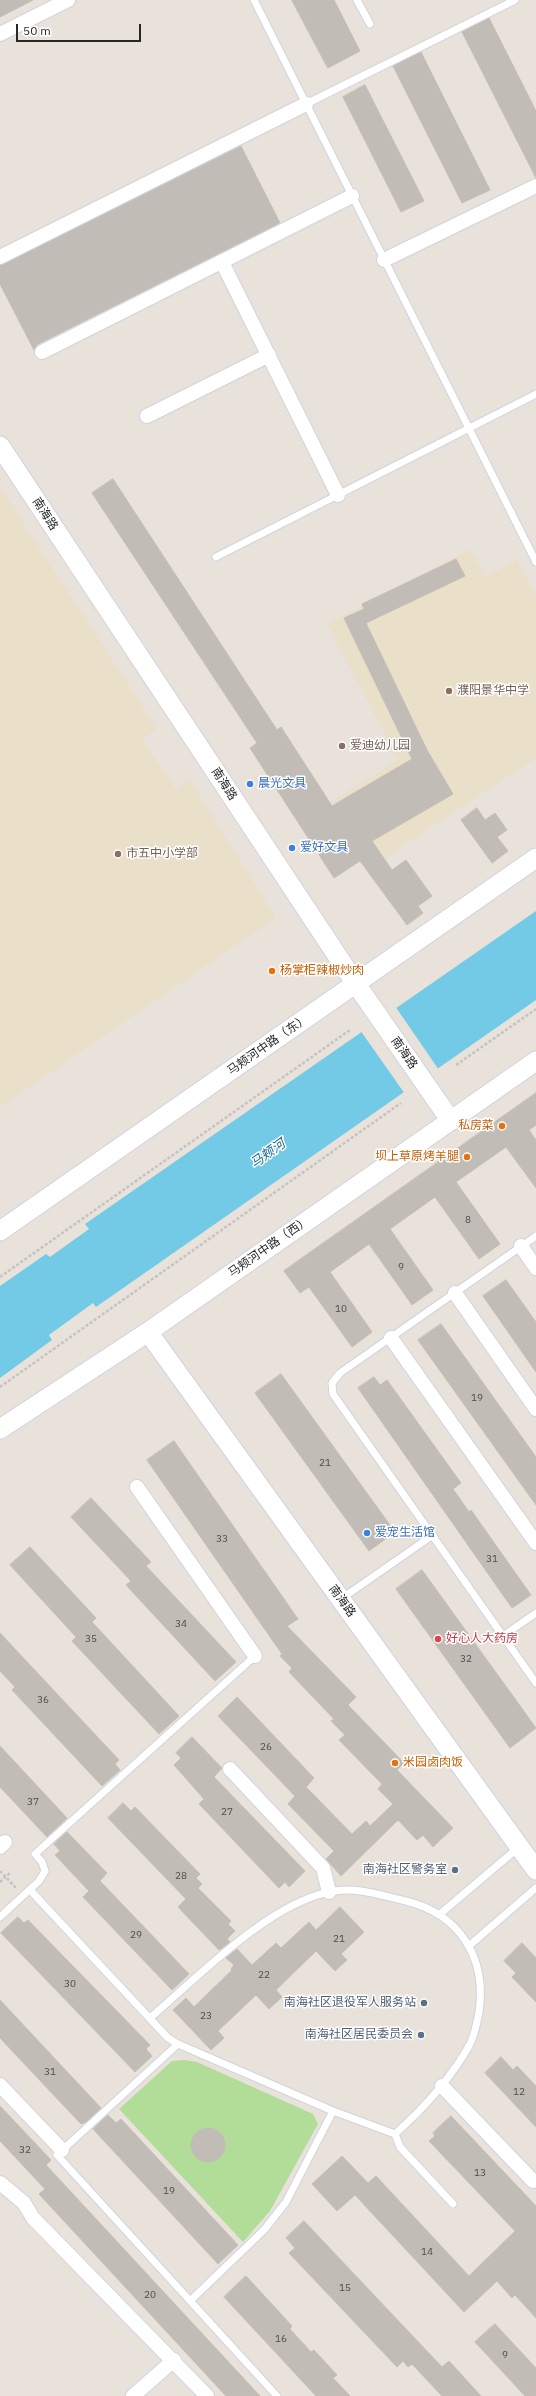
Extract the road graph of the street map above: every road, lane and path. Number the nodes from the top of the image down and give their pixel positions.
1 (68, 0) edge
2 (254, 0) edge
3 (357, 0) edge
4 (515, 0) edge
5 (370, 24) dead end
6 (0, 34) edge
7 (306, 104) junction
8 (536, 186) edge
9 (352, 196) junction
10 (0, 257) edge
11 (384, 260) junction
12 (222, 262) junction
13 (42, 352) dead end
14 (269, 355) junction
15 (536, 394) edge
16 (148, 416) dead end
17 (469, 428) junction
18 (0, 446) edge
19 (338, 495) junction
20 (216, 557) dead end
21 (536, 562) edge
22 (536, 858) edge
23 (356, 984) junction
24 (536, 1009) edge
25 (350, 1030) dead end
26 (536, 1061) edge
27 (456, 1065) dead end
28 (401, 1103) dead end
29 (451, 1121) junction
30 (0, 1231) edge
31 (536, 1236) edge
32 (521, 1246) junction
33 (536, 1268) edge
34 (0, 1277) edge
35 (455, 1293) junction
36 (148, 1332) junction
37 (391, 1338) junction
38 (0, 1387) edge
39 (536, 1409) edge
40 (0, 1429) edge
41 (137, 1487) dead end
42 (433, 1535) junction
43 (536, 1543) edge
44 (342, 1599) junction
45 (536, 1613) edge
46 (503, 1636) junction
47 (255, 1656) joint
48 (536, 1683) edge
49 (230, 1769) dead end
50 (519, 1847) junction
51 (536, 1870) edge
52 (0, 1871) edge
53 (11, 1872) dead end
54 (5, 1877) junction
55 (0, 1882) edge
56 (536, 1888) edge
57 (30, 1890) junction
58 (329, 1892) junction
59 (23, 1896) junction
60 (440, 1914) junction
61 (0, 1917) edge
62 (470, 1945) junction
63 (150, 2018) junction
64 (178, 2044) junction
65 (0, 2085) edge
66 (442, 2086) junction
67 (333, 2111) junction
68 (396, 2134) junction
69 (62, 2150) junction
70 (533, 2181) dead end
71 (0, 2183) edge
72 (453, 2204) dead end
73 (191, 2300) junction
74 (174, 2360) junction
75 (133, 2396) edge
76 (206, 2396) edge
77 (277, 2396) edge

1 - 6 street
2 - 7 lane
3 - 5 lane
4 - 7 lane
7 - 9 lane
7 - 10 street
8 - 11 street
9 - 11 lane
9 - 12 street
11 - 17 lane
12 - 13 street
12 - 14 street
14 - 16 street
14 - 19 street
15 - 17 lane
17 - 19 lane
17 - 21 lane
18 - 23 street, 南海路
19 - 20 lane
22 - 23 street, 马颊河中路（东）
23 - 29 street, 南海路
23 - 30 street, 马颊河中路（东）
24 - 27 path
25 - 34 path
26 - 29 street, 马颊河中路（西）
28 - 38 path
29 - 36 street, 马颊河中路（西）
31 - 32 lane
32 - 33 street
32 - 35 lane
35 - 37 lane
35 - 39 street
36 - 40 street, 马颊河中路（西）
36 - 44 street, 南海路
37 - 42 lane
37 - 43 street
41 - 47 street
42 - 44 lane
42 - 46 lane
44 - 50 street, 南海路
45 - 46 lane
46 - 48 lane
47 - 57 lane
49 - 58 street
50 - 51 street, 南海路
50 - 60 lane
52 - 54 path
53 - 54 path
54 - 55 path
54 - 59 path
56 - 62 lane
57 - 59 lane
57 - 63 lane
58 - 60 lane
58 - 63 lane
59 - 61 lane
60 - 62 lane
62 - 66 lane
63 - 64 lane
64 - 67 lane
64 - 69 lane
65 - 69 street
66 - 68 lane
66 - 70 street
67 - 68 lane
67 - 73 lane
68 - 72 lane
69 - 73 lane
71 - 74 street
73 - 77 lane
74 - 75 street
74 - 76 street

